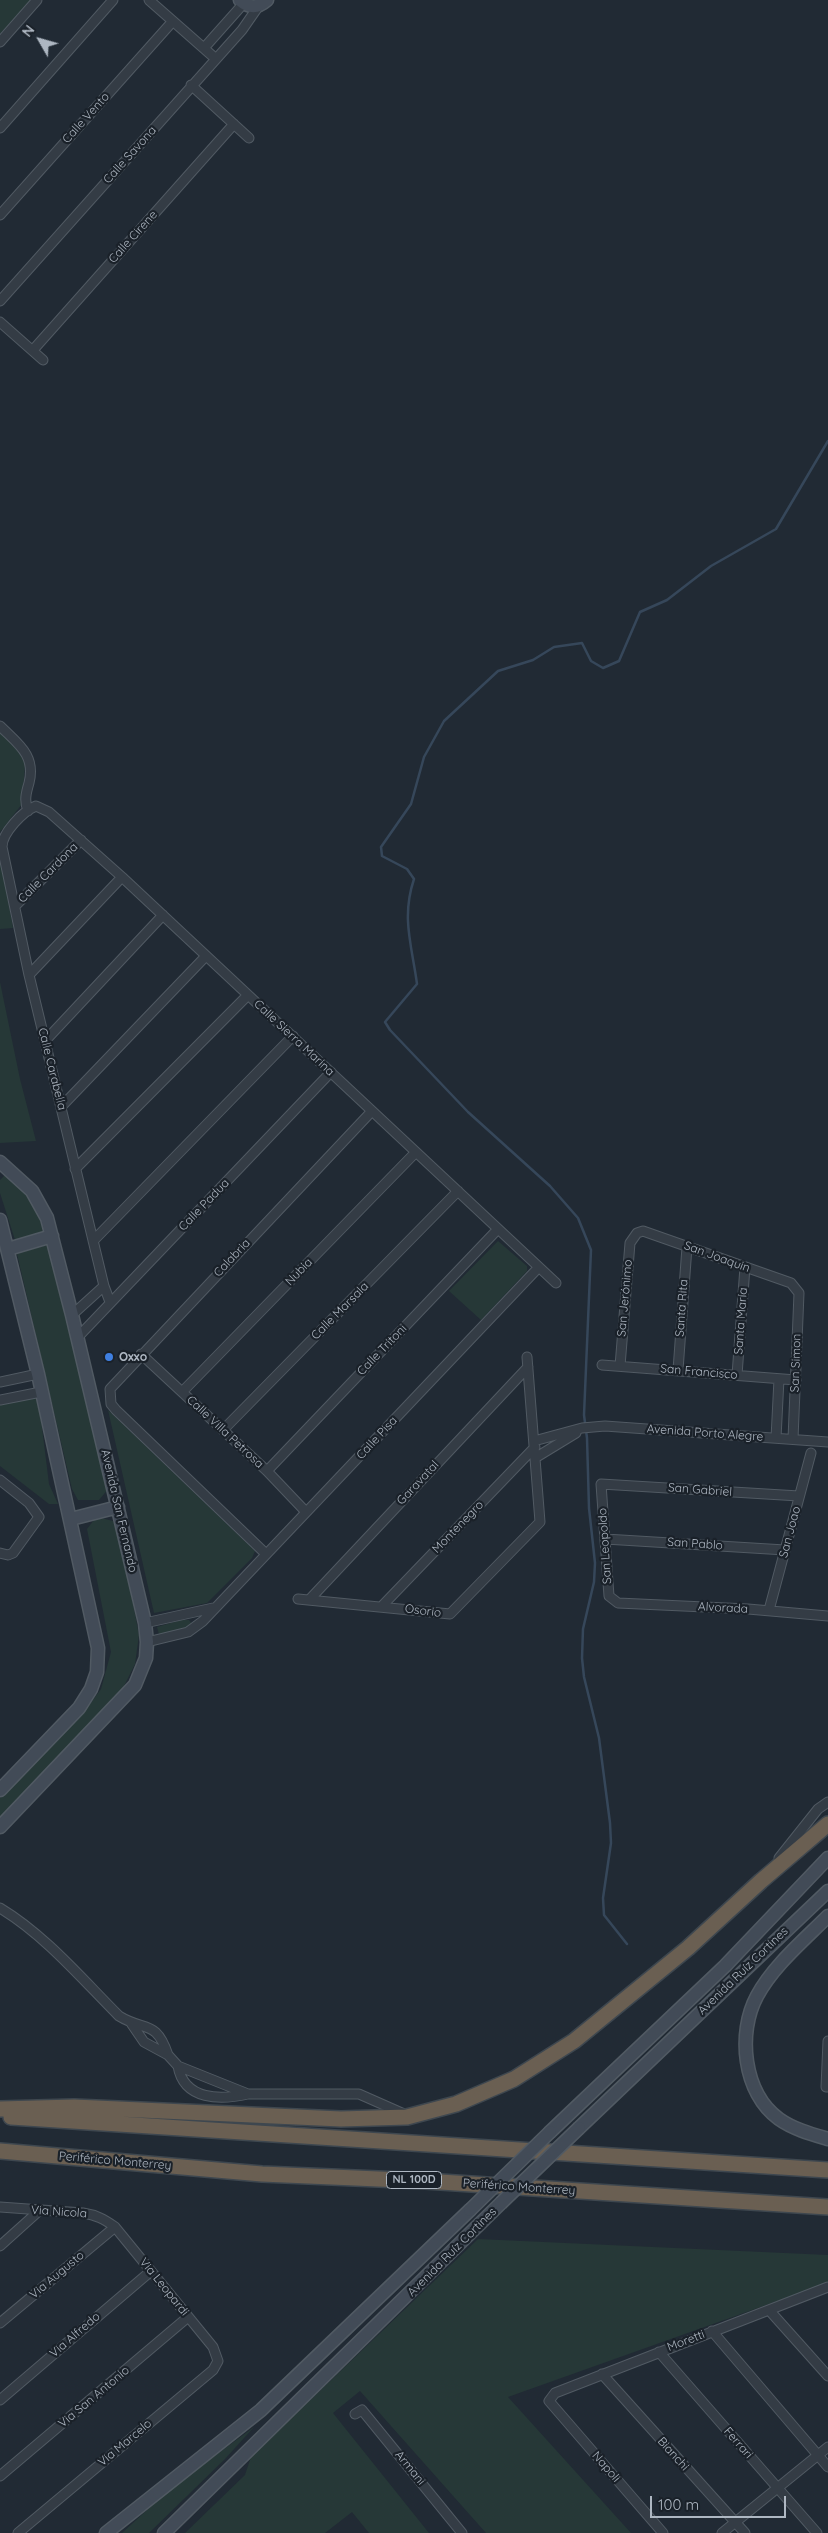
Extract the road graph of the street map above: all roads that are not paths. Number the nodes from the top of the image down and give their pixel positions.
1 (37, 0) edge
2 (113, 0) edge
3 (149, 0) edge
4 (242, 2) edge
5 (263, 4) edge
6 (173, 21) junction
7 (0, 42) edge
8 (204, 48) junction
9 (216, 59) junction
10 (191, 85) junction
11 (234, 124) junction
12 (0, 128) edge
13 (249, 138) dead end
14 (0, 214) edge
15 (0, 301) edge
16 (0, 322) edge
17 (33, 350) junction
18 (43, 360) dead end
19 (0, 726) edge
20 (28, 811) junction
21 (81, 840) junction
22 (122, 877) junction
23 (15, 906) junction
24 (163, 916) junction
25 (206, 956) junction
26 (29, 975) junction
27 (248, 995) junction
28 (292, 1036) junction
29 (45, 1041) junction
30 (331, 1072) junction
31 (61, 1107) junction
32 (372, 1111) junction
33 (416, 1152) junction
34 (0, 1162) edge
35 (75, 1169) junction
36 (458, 1191) junction
37 (0, 1220) edge
38 (498, 1229) junction
39 (638, 1233) joint
40 (52, 1236) junction
41 (93, 1240) junction
42 (687, 1246) junction
43 (8, 1249) junction
44 (539, 1267) junction
45 (745, 1267) junction
46 (556, 1283) dead end
47 (104, 1286) junction
48 (796, 1287) joint
49 (110, 1302) junction
50 (72, 1315) junction
51 (78, 1338) junction
52 (141, 1354) junction
53 (527, 1357) dead end
54 (602, 1365) dead end
55 (620, 1366) junction
56 (528, 1367) junction
57 (678, 1370) junction
58 (38, 1374) junction
59 (737, 1375) junction
60 (779, 1378) junction
61 (796, 1380) junction
62 (0, 1382) edge
63 (41, 1392) junction
64 (182, 1392) junction
65 (0, 1400) edge
66 (582, 1428) junction
67 (223, 1430) junction
68 (776, 1438) junction
69 (793, 1439) junction
70 (828, 1442) edge
71 (534, 1444) junction
72 (811, 1453) dead end
73 (535, 1458) junction
74 (267, 1471) junction
75 (0, 1480) edge
76 (601, 1484) joint
77 (799, 1496) junction
78 (118, 1507) junction
79 (306, 1512) junction
80 (71, 1520) junction
81 (605, 1539) junction
82 (785, 1550) junction
83 (0, 1553) edge
84 (266, 1554) junction
85 (298, 1598) dead end
86 (309, 1600) junction
87 (618, 1603) joint
88 (382, 1606) junction
89 (213, 1608) junction
90 (769, 1610) junction
91 (828, 1616) edge
92 (145, 1623) junction
93 (148, 1642) junction
94 (0, 1790) edge
95 (828, 1802) edge
96 (828, 1824) edge
97 (0, 1827) edge
98 (828, 1858) edge
99 (761, 1881) junction
100 (828, 1890) edge
101 (0, 1908) edge
102 (828, 1916) edge
103 (688, 1948) junction
104 (131, 2023) junction
105 (828, 2041) edge
106 (168, 2055) junction
107 (178, 2066) junction
108 (828, 2087) edge
109 (248, 2094) junction
110 (0, 2109) edge
111 (0, 2116) edge
112 (828, 2139) edge
113 (0, 2151) edge
114 (828, 2170) edge
115 (0, 2207) edge
116 (828, 2207) edge
117 (40, 2210) junction
118 (115, 2227) junction
119 (0, 2246) edge
120 (151, 2271) junction
121 (828, 2288) edge
122 (769, 2310) junction
123 (188, 2317) junction
124 (0, 2323) edge
125 (712, 2331) junction
126 (213, 2347) joint
127 (659, 2352) junction
128 (602, 2374) junction
129 (828, 2376) edge
130 (0, 2400) edge
131 (549, 2401) joint
132 (355, 2414) dead end
133 (828, 2447) edge
134 (818, 2456) junction
135 (828, 2467) edge
136 (0, 2476) edge
137 (778, 2489) junction
138 (736, 2522) junction
139 (18, 2533) edge
140 (106, 2533) edge
141 (164, 2533) edge
142 (462, 2533) edge
143 (663, 2533) edge
144 (722, 2533) edge
145 (745, 2533) edge
146 (817, 2533) edge

1 - 7 street
2 - 12 street
3 - 6 street
4 - 5 main road
4 - 8 street
5 - 9 street, Calle Savona
6 - 8 street
6 - 14 street, Calle Vento
8 - 9 street
9 - 10 street, Calle Savona
10 - 11 street
10 - 15 street, Calle Savona
11 - 13 street
11 - 17 street, Calle Cirene
16 - 17 street
17 - 18 street
19 - 20 street
20 - 21 street, Calle Sierra Marina
20 - 23 street, Calle Carabella
21 - 22 street, Calle Sierra Marina
21 - 23 street, Calle Cardona
22 - 24 street, Calle Sierra Marina
22 - 26 street
23 - 26 street, Calle Carabella
24 - 25 street, Calle Sierra Marina
24 - 29 street
25 - 27 street, Calle Sierra Marina
25 - 31 street
26 - 29 street, Calle Carabella
27 - 28 street, Calle Sierra Marina
27 - 35 street
28 - 30 street, Calle Sierra Marina
28 - 41 street
29 - 31 street, Calle Carabella
30 - 32 street, Calle Sierra Marina
30 - 49 street, Calle Padua
31 - 35 street, Calle Carabella
32 - 33 street, Calle Sierra Marina
32 - 52 street, Calabria
33 - 36 street, Calle Sierra Marina
33 - 64 street, Nubia
34 - 40 main road, Avenida San Fernando
35 - 41 street, Calle Carabella
36 - 38 street, Calle Sierra Marina
36 - 67 street, Calle Marsala
37 - 43 main road
38 - 44 street, Calle Sierra Marina
38 - 74 street, Calle Tritoni
39 - 42 street, San Joaquin
39 - 55 street, San Jerónimo
40 - 43 main road
40 - 50 main road, Avenida San Fernando
41 - 47 street, Calle Carabella
42 - 45 street, San Joaquin
42 - 57 street, Santa Rita
43 - 58 main road
44 - 46 street, Calle Sierra Marina
44 - 79 street, Calle Pisa
45 - 48 street, San Joaquin
45 - 59 street, Santa María
47 - 49 street, Calle Carabella
47 - 50 street
48 - 61 street, San Simon
49 - 51 street, Calle Padua
50 - 51 main road, Avenida San Fernando
51 - 78 main road, Avenida San Fernando
52 - 64 street, Calle Villa Petrosa
52 - 84 street, Calabria
53 - 56 street
54 - 55 street, San Francisco
55 - 57 street, San Francisco
56 - 71 street
56 - 86 street, Garavatal
57 - 59 street, San Francisco
58 - 62 street
58 - 63 main road
59 - 60 street, San Francisco
60 - 61 street, San Francisco
60 - 68 street, San Simon
61 - 69 street, San Simon
63 - 65 street
63 - 80 main road
64 - 67 street, Calle Villa Petrosa
66 - 68 street, Avenida Porto Alegre
66 - 71 street, Avenida Porto Alegre
66 - 73 street
67 - 74 street, Calle Villa Petrosa
68 - 69 street, Avenida Porto Alegre
69 - 70 street, Avenida Porto Alegre
71 - 73 street
71 - 88 street, Montenegro
72 - 77 street, San Joao
73 - 88 street, Osorio
74 - 79 street, Calle Villa Petrosa
75 - 83 street
76 - 77 street, San Gabriel
76 - 81 street, San Leopoldo
77 - 82 street, San Joao
78 - 80 main road
78 - 92 main road, Avenida San Fernando
79 - 84 street, Calle Pisa
80 - 94 main road
81 - 82 street, San Pablo
81 - 87 street, San Leopoldo
82 - 90 street, San Joao
84 - 89 street, Calle Pisa
85 - 86 street, Osorio
86 - 88 street, Osorio
87 - 90 street, Alvorada
89 - 92 street
89 - 93 street, Calle Pisa
90 - 91 street, Alvorada
92 - 93 main road, Avenida San Fernando
93 - 97 main road, Avenida San Fernando
95 - 99 street
96 - 99 highway
98 - 140 main road, Avenida Ruíz Cortines, bridge
99 - 103 highway
100 - 141 main road, Avenida Ruíz Cortines, bridge
101 - 104 street
102 - 112 main road
103 - 109 street
103 - 110 highway
104 - 106 street
104 - 106 street
105 - 108 street
106 - 107 street
107 - 109 street
107 - 109 street
111 - 114 highway
113 - 116 highway, Periférico Monterrey / NL 100D
115 - 117 street, Via Nicola
117 - 118 street, Via Nicola
117 - 119 street
118 - 120 street, Via Leopardi
118 - 124 street, Via Augusto
120 - 123 street, Via Leopardi
120 - 130 street, Via Alfredo
121 - 122 street, Moretti
122 - 125 street, Moretti
122 - 129 street
123 - 126 street, Via Leopardi
123 - 136 street, Via San Antonio
125 - 127 street, Moretti
125 - 134 street
126 - 139 street, Via Marcelo
127 - 128 street, Moretti
127 - 137 street, Ferrari
128 - 131 street, Moretti
128 - 138 street, Bianchi
131 - 143 street, Napoli
132 - 142 street, Armani
133 - 134 street
134 - 135 street
134 - 137 street
137 - 138 street
137 - 146 street, Ferrari
138 - 144 street
138 - 145 street, Bianchi

